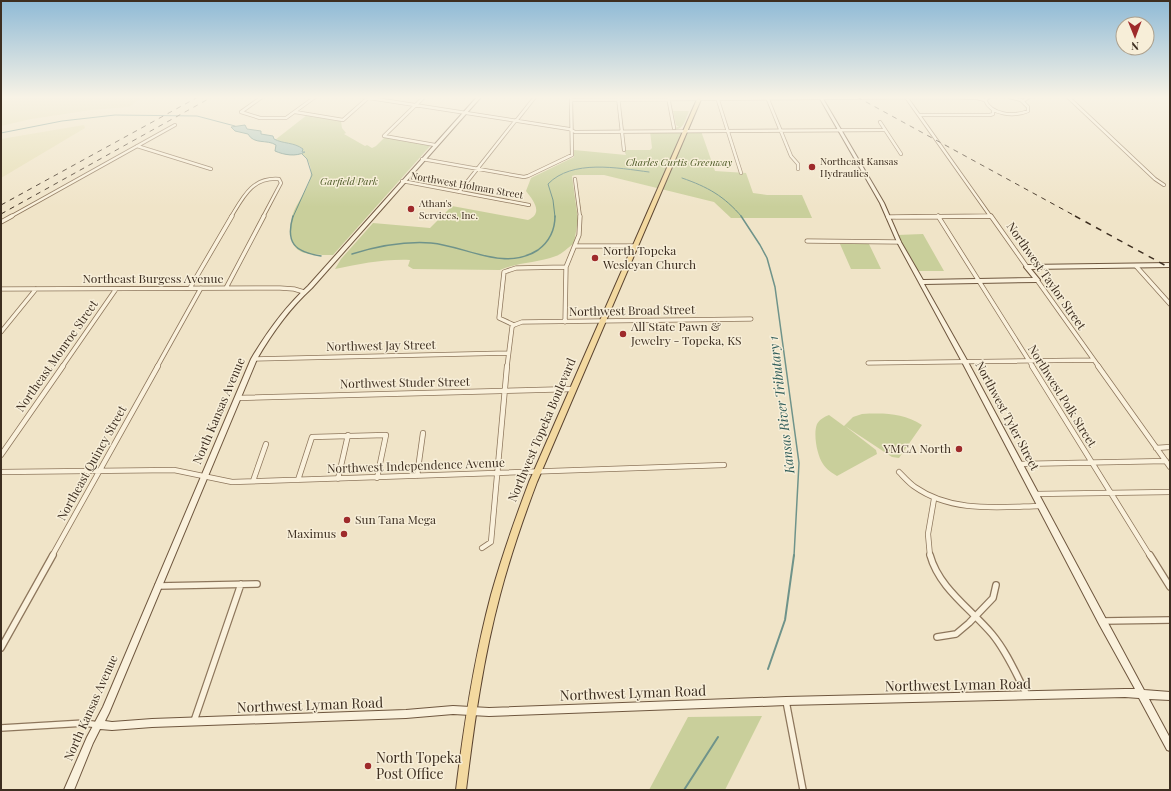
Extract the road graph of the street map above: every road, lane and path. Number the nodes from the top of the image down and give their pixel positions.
1 (159, 134) edge
2 (386, 134) edge
3 (444, 134) edge
4 (505, 134) edge
5 (572, 134) edge
6 (622, 134) edge
7 (684, 134) edge
8 (729, 134) edge
9 (783, 134) edge
10 (842, 134) edge
11 (887, 134) edge
12 (933, 134) edge
13 (1108, 134) edge
14 (435, 144) junction
15 (137, 146) junction
16 (624, 150) dead end
17 (901, 154) dead end
18 (422, 159) junction
19 (477, 168) junction
20 (211, 169) dead end
21 (798, 169) dead end
22 (741, 173) dead end
23 (575, 179) dead end
24 (402, 181) junction
25 (1164, 185) dead end
26 (459, 192) junction
27 (529, 205) dead end
28 (938, 216) junction
29 (991, 216) junction
30 (888, 217) junction
31 (1, 222) edge
32 (807, 241) dead end
33 (900, 242) junction
34 (576, 246) junction
35 (635, 246) junction
36 (1170, 265) edge
37 (1027, 266) junction
38 (1136, 266) junction
39 (566, 267) junction
40 (1036, 280) junction
41 (978, 281) junction
42 (921, 282) junction
43 (190, 288) junction
44 (201, 288) junction
45 (226, 288) junction
46 (1, 289) edge
47 (36, 289) junction
48 (116, 289) junction
49 (304, 292) junction
50 (1170, 304) edge
51 (751, 319) dead end
52 (602, 321) junction
53 (565, 322) junction
54 (514, 325) junction
55 (1, 332) edge
56 (508, 353) junction
57 (254, 359) junction
58 (1094, 360) junction
59 (1029, 361) junction
60 (868, 362) dead end
61 (965, 362) junction
62 (573, 389) junction
63 (505, 391) junction
64 (238, 398) junction
65 (423, 432) dead end
66 (348, 435) junction
67 (266, 444) dead end
68 (1170, 447) edge
69 (1156, 448) junction
70 (1, 455) edge
71 (1166, 461) junction
72 (1092, 462) junction
73 (1018, 464) junction
74 (724, 465) dead end
75 (1170, 467) edge
76 (99, 471) junction
77 (1, 472) edge
78 (537, 472) junction
79 (899, 472) dead end
80 (498, 473) junction
81 (417, 476) junction
82 (204, 477) junction
83 (377, 478) junction
84 (338, 479) junction
85 (298, 480) junction
86 (253, 481) junction
87 (1170, 492) edge
88 (1112, 493) junction
89 (1035, 494) junction
90 (934, 499) junction
91 (1041, 506) junction
92 (482, 548) dead end
93 (241, 584) junction
94 (257, 584) dead end
95 (996, 584) dead end
96 (157, 586) junction
97 (1170, 587) edge
98 (975, 617) junction
99 (1170, 620) edge
100 (1102, 621) junction
101 (937, 637) dead end
102 (1, 648) edge
103 (1140, 694) junction
104 (1170, 696) edge
105 (1029, 697) junction
106 (786, 701) junction
107 (471, 711) junction
108 (194, 722) junction
109 (98, 725) junction
110 (1, 728) edge
111 (1170, 747) edge
112 (69, 790) edge
113 (462, 790) edge
114 (803, 790) edge

1 - 15 street
2 - 14 street
3 - 14 main road, North Kansas Avenue
4 - 19 street
5 - 19 street
6 - 16 street
7 - 35 main road, Northwest Topeka Boulevard
8 - 22 street
9 - 21 street
10 - 30 main road, Northwest Tyler Street
11 - 17 street
12 - 29 street, Northwest Taylor Street
13 - 25 street
14 - 18 main road, North Kansas Avenue
15 - 20 street
15 - 31 street
18 - 19 street
18 - 24 main road, North Kansas Avenue
19 - 26 street
23 - 34 street
24 - 26 street, Northwest Holman Street
24 - 49 main road, North Kansas Avenue
26 - 27 street, Northwest Holman Street
28 - 29 street
28 - 30 street
28 - 41 street, Northwest Polk Street
29 - 37 street, Northwest Taylor Street
30 - 33 main road, Northwest Tyler Street
32 - 33 street
33 - 42 main road, Northwest Tyler Street
34 - 35 street
34 - 39 street
35 - 52 main road, Northwest Topeka Boulevard
36 - 38 main road
37 - 38 main road
37 - 40 main road, Northwest Taylor Street
38 - 50 street
39 - 53 street
39 - 54 street
40 - 41 main road
40 - 58 street, Northwest Taylor Street
41 - 42 main road
41 - 59 street, Northwest Polk Street
42 - 61 main road, Northwest Tyler Street
43 - 44 street, Northeast Burgess Avenue
43 - 45 street
43 - 48 street, Northeast Burgess Avenue
44 - 45 street, Northeast Burgess Avenue
44 - 76 street, Northeast Quincy Street
45 - 49 street, Northeast Burgess Avenue
46 - 47 street, Northeast Burgess Avenue
47 - 48 street, Northeast Burgess Avenue
47 - 55 street
48 - 70 street, Northeast Monroe Street
49 - 57 main road, North Kansas Avenue
51 - 52 street, Northwest Broad Street
52 - 53 street, Northwest Broad Street
52 - 62 main road, Northwest Topeka Boulevard
53 - 54 street, Northwest Broad Street
54 - 56 street
56 - 57 street, Northwest Jay Street
56 - 63 street
57 - 64 main road, North Kansas Avenue
58 - 59 street
58 - 69 street, Northwest Taylor Street
59 - 61 street
59 - 72 street, Northwest Polk Street
60 - 61 street
61 - 73 main road, Northwest Tyler Street
62 - 63 street, Northwest Studer Street
62 - 78 main road, Northwest Topeka Boulevard
63 - 64 street, Northwest Studer Street
63 - 80 street
64 - 82 main road, North Kansas Avenue
65 - 81 street
66 - 83 street
66 - 84 street
66 - 85 street
67 - 86 street
68 - 69 street
69 - 71 street, Northwest Taylor Street
71 - 72 street
71 - 75 street, Northwest Taylor Street
72 - 73 street
72 - 88 street, Northwest Polk Street
73 - 89 main road, Northwest Tyler Street
74 - 78 street, Northwest Independence Avenue
76 - 77 street, Northwest Independence Avenue
76 - 82 street, Northwest Independence Avenue
76 - 102 street, Northeast Quincy Street
78 - 80 street, Northwest Independence Avenue
78 - 107 main road, Northwest Topeka Boulevard
79 - 90 street
80 - 81 street, Northwest Independence Avenue
80 - 92 street
81 - 83 street, Northwest Independence Avenue
82 - 86 street, Northwest Independence Avenue
82 - 96 main road, North Kansas Avenue
83 - 84 street, Northwest Independence Avenue
84 - 85 street, Northwest Independence Avenue
85 - 86 street, Northwest Independence Avenue
87 - 88 street
88 - 89 street
88 - 97 street, Northwest Polk Street
89 - 91 main road, Northwest Tyler Street
90 - 91 street
90 - 98 street
91 - 100 main road, Northwest Tyler Street
93 - 94 street
93 - 96 street
93 - 108 street
95 - 98 street
96 - 109 main road, North Kansas Avenue
98 - 101 street
98 - 105 street
99 - 100 street
100 - 103 main road, Northwest Tyler Street
103 - 104 main road, Northwest Lyman Road
103 - 105 main road, Northwest Lyman Road
103 - 111 main road, Northwest Tyler Street
105 - 106 main road, Northwest Lyman Road
106 - 107 main road, Northwest Lyman Road
106 - 114 street
107 - 108 main road, Northwest Lyman Road
107 - 113 main road, Northwest Topeka Boulevard
108 - 109 main road, Northwest Lyman Road
109 - 110 street
109 - 112 main road, North Kansas Avenue

